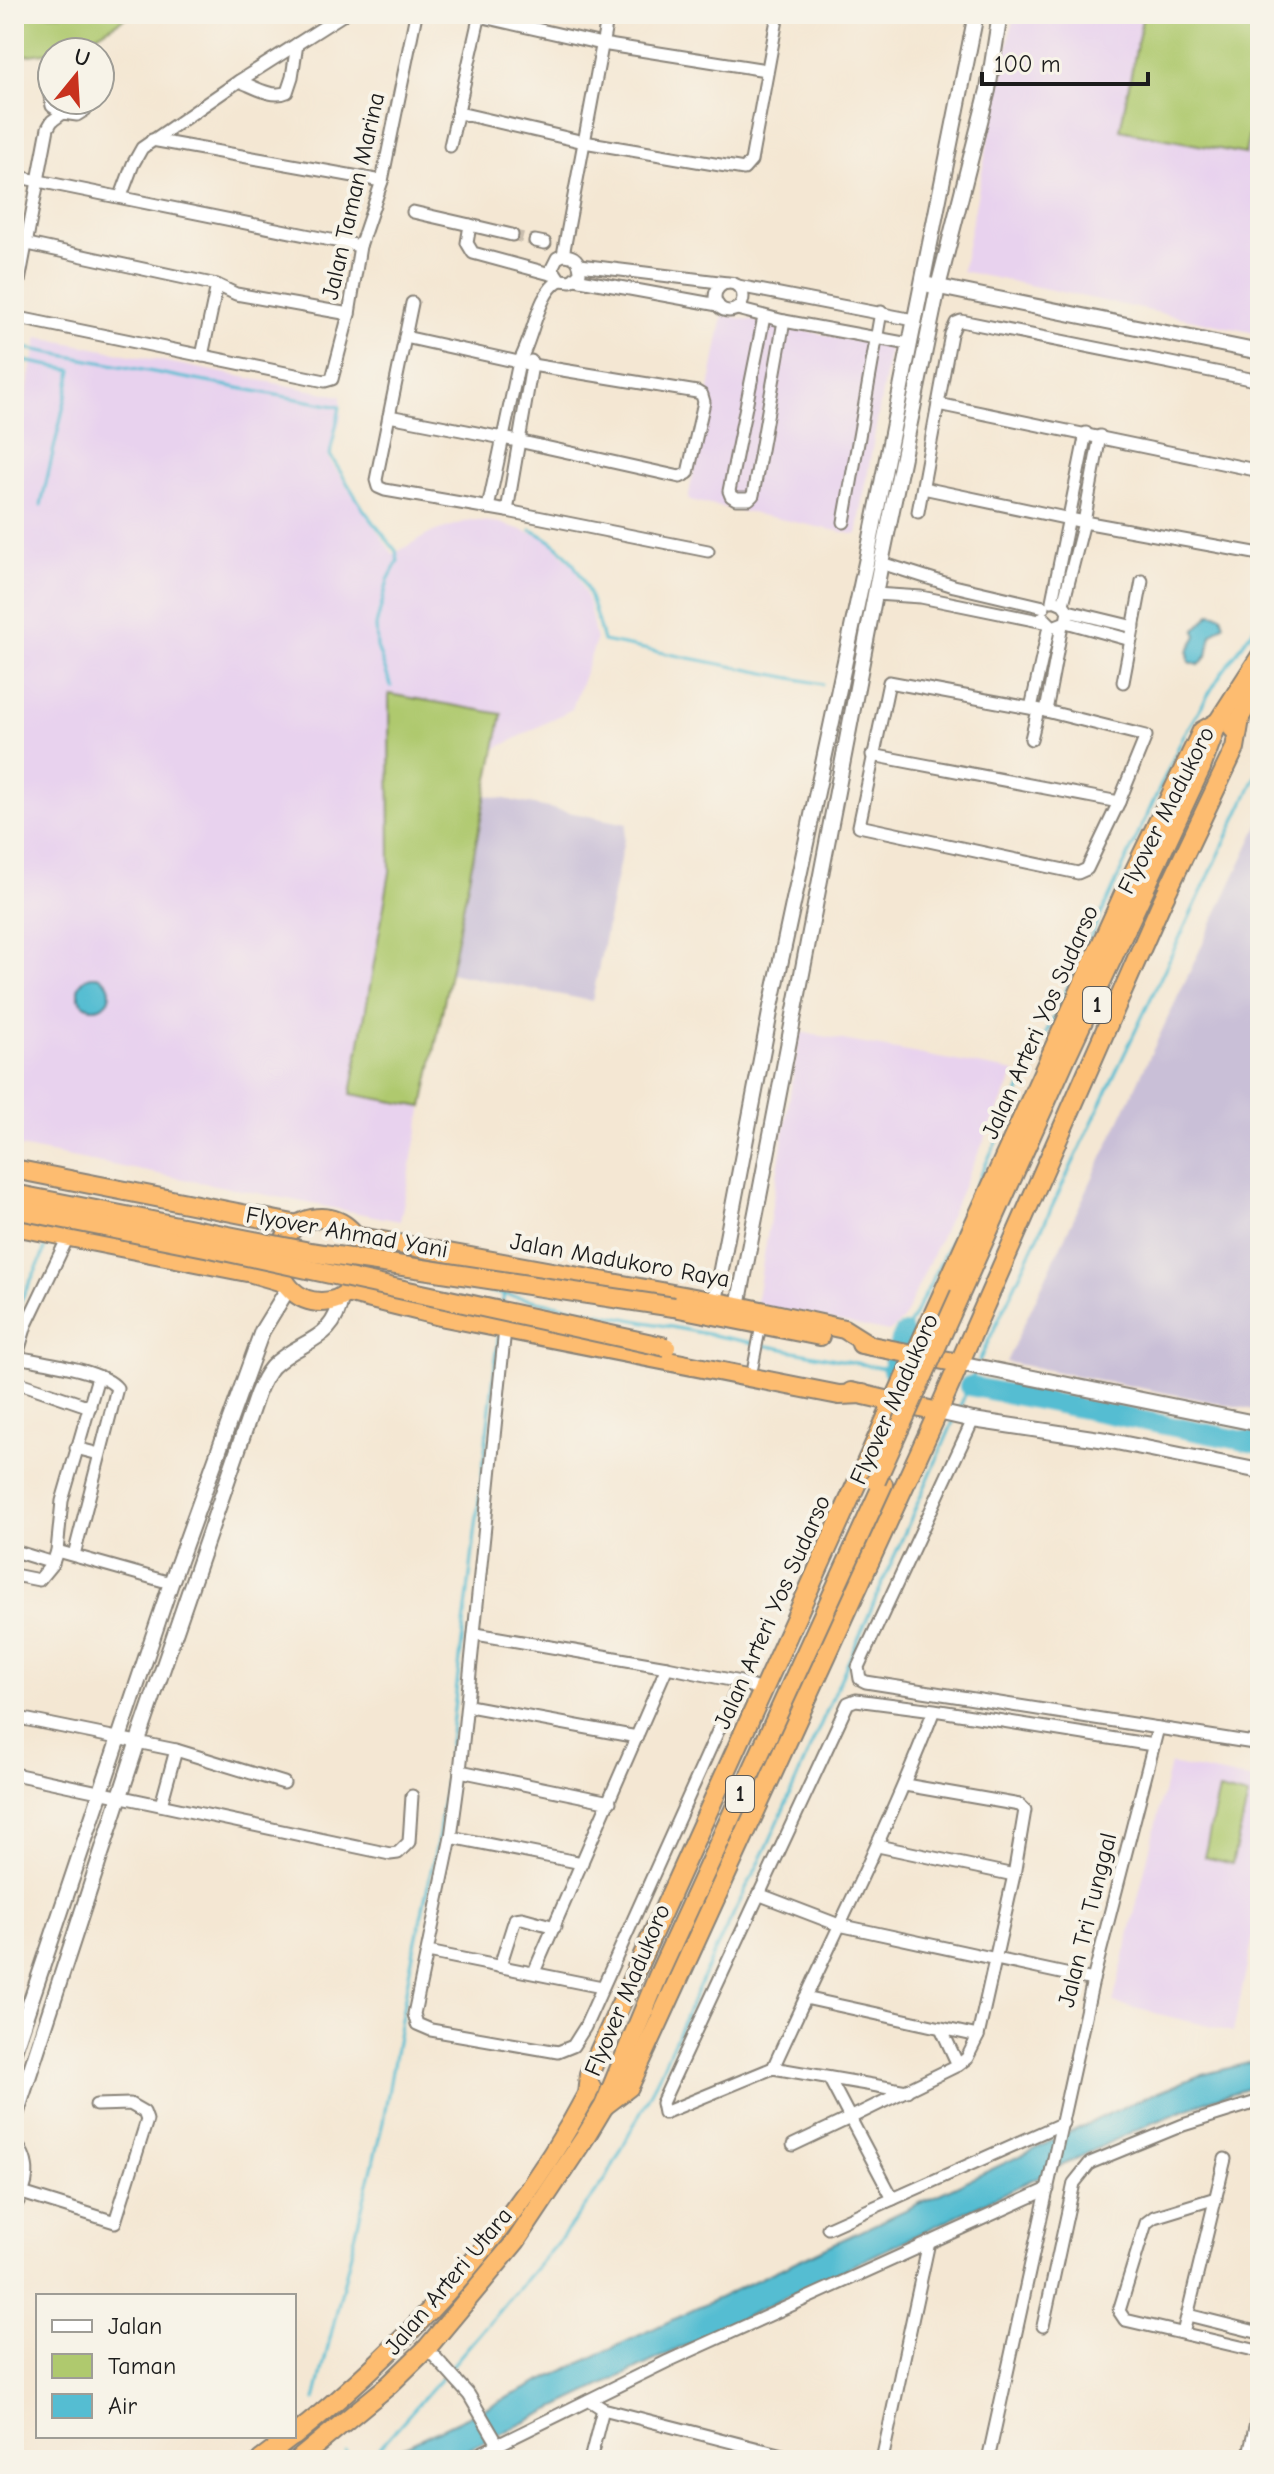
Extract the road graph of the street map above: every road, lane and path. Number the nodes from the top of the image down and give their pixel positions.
1 (344, 14) edge
2 (416, 14) edge
3 (608, 14) edge
4 (778, 14) edge
5 (976, 14) edge
6 (1000, 14) edge
7 (479, 15) edge
8 (297, 44) junction
9 (602, 44) junction
10 (766, 70) junction
11 (239, 81) junction
12 (459, 113) junction
13 (59, 116) edge
14 (152, 140) junction
15 (584, 142) junction
16 (450, 146) dead end
17 (14, 176) edge
18 (382, 181) junction
19 (36, 183) junction
20 (121, 196) junction
21 (413, 212) dead end
22 (470, 225) junction
23 (512, 235) tunnel mouth
24 (20, 243) edge
25 (360, 246) junction
26 (563, 255) junction
27 (580, 265) junction
28 (557, 278) junction
29 (575, 279) junction
30 (921, 283) junction
31 (732, 284) junction
32 (217, 285) junction
33 (938, 287) junction
34 (412, 303) dead end
35 (718, 305) junction
36 (14, 308) edge
37 (737, 309) junction
38 (881, 312) junction
39 (349, 314) junction
40 (14, 317) edge
41 (764, 317) junction
42 (914, 320) junction
43 (784, 321) junction
44 (877, 336) junction
45 (405, 337) junction
46 (909, 344) junction
47 (527, 349) junction
48 (1260, 352) edge
49 (202, 356) junction
50 (519, 362) junction
51 (532, 365) junction
52 (1260, 381) edge
53 (938, 404) junction
54 (389, 416) junction
55 (1086, 433) junction
56 (1100, 436) junction
57 (502, 438) junction
58 (518, 441) junction
59 (1260, 471) edge
60 (923, 488) junction
61 (488, 508) junction
62 (507, 511) junction
63 (918, 512) dead end
64 (1070, 518) junction
65 (844, 522) dead end
66 (1084, 522) junction
67 (708, 551) dead end
68 (1260, 554) edge
69 (881, 563) junction
70 (922, 577) junction
71 (1142, 581) dead end
72 (954, 586) junction
73 (875, 594) junction
74 (919, 597) junction
75 (951, 603) junction
76 (1056, 615) junction
77 (1134, 627) junction
78 (1131, 640) junction
79 (1260, 657) edge
80 (1123, 682) dead end
81 (1260, 683) edge
82 (1038, 710) junction
83 (1240, 719) junction
84 (1218, 722) junction
85 (1031, 739) dead end
86 (872, 755) junction
87 (1119, 802) junction
88 (14, 1169) edge
89 (80, 1192) junction
90 (14, 1194) edge
91 (14, 1209) edge
92 (298, 1225) junction
93 (14, 1226) edge
94 (66, 1233) junction
95 (355, 1236) junction
96 (285, 1279) junction
97 (348, 1291) junction
98 (963, 1296) junction
99 (715, 1301) junction
100 (738, 1306) junction
101 (674, 1307) joint
102 (497, 1327) junction
103 (760, 1329) junction
104 (875, 1346) junction
105 (915, 1354) junction
106 (16, 1361) edge
107 (754, 1363) junction
108 (966, 1364) junction
109 (98, 1377) junction
110 (14, 1381) edge
111 (863, 1394) junction
112 (894, 1401) junction
113 (90, 1407) junction
114 (945, 1413) junction
115 (971, 1419) junction
116 (1260, 1424) edge
117 (76, 1448) junction
118 (99, 1454) junction
119 (1260, 1471) edge
120 (879, 1483) junction
121 (14, 1551) edge
122 (57, 1551) junction
123 (74, 1555) junction
124 (53, 1563) junction
125 (14, 1575) edge
126 (171, 1583) junction
127 (476, 1634) junction
128 (667, 1667) junction
129 (740, 1682) junction
130 (763, 1691) junction
131 (469, 1706) junction
132 (934, 1710) junction
133 (14, 1717) edge
134 (1158, 1728) junction
135 (637, 1737) junction
136 (117, 1739) junction
137 (137, 1744) junction
138 (1260, 1744) edge
139 (1153, 1745) junction
140 (176, 1750) junction
141 (460, 1771) junction
142 (14, 1774) edge
143 (284, 1783) dead end
144 (905, 1785) junction
145 (101, 1792) junction
146 (412, 1796) dead end
147 (120, 1797) junction
148 (610, 1802) junction
149 (161, 1805) junction
150 (451, 1837) junction
151 (878, 1846) junction
152 (582, 1863) junction
153 (1014, 1875) junction
154 (73, 1882) junction
155 (90, 1888) junction
156 (758, 1894) junction
157 (839, 1925) junction
158 (555, 1927) junction
159 (428, 1952) junction
160 (994, 1958) junction
161 (500, 1966) junction
162 (534, 1972) junction
163 (1093, 1980) junction
164 (602, 1987) junction
165 (805, 1998) junction
166 (941, 2028) junction
167 (978, 2036) junction
168 (14, 2051) edge
169 (958, 2065) junction
170 (773, 2068) junction
171 (829, 2078) junction
172 (907, 2091) junction
173 (587, 2096) junction
174 (1260, 2101) edge
175 (96, 2105) dead end
176 (604, 2106) junction
177 (850, 2118) junction
178 (14, 2121) edge
179 (1062, 2127) junction
180 (14, 2144) edge
181 (793, 2145) dead end
182 (1225, 2159) dead end
183 (1048, 2189) junction
184 (1216, 2198) junction
185 (18, 2199) edge
186 (893, 2199) junction
187 (828, 2228) dead end
188 (929, 2242) junction
189 (1188, 2315) junction
190 (1043, 2326) dead end
191 (1183, 2333) junction
192 (1260, 2333) edge
193 (1259, 2349) edge
194 (433, 2353) junction
195 (589, 2400) junction
196 (1260, 2404) edge
197 (603, 2409) junction
198 (296, 2434) edge
199 (291, 2438) edge
200 (496, 2444) junction
201 (261, 2460) edge
202 (298, 2460) edge
203 (467, 2460) edge
204 (493, 2460) edge
205 (590, 2460) edge
206 (802, 2460) edge
207 (882, 2460) edge
208 (988, 2460) edge
209 (1248, 2460) edge

1 - 8 street
2 - 18 street, Jalan Taman Marina
3 - 9 street
4 - 10 street
5 - 30 street
6 - 33 street
7 - 9 street
7 - 12 street
8 - 11 street
8 - 11 street
9 - 10 street
9 - 15 street
10 - 15 street
11 - 14 street
12 - 15 street
12 - 16 street
13 - 19 street
14 - 18 street
14 - 20 street
15 - 26 street
17 - 19 street
18 - 25 street, Jalan Taman Marina
19 - 20 street
19 - 24 street
20 - 25 street
21 - 22 street
22 - 23 street
22 - 28 street
24 - 32 street
24 - 36 street
25 - 39 street, Jalan Taman Marina
26 - 27 street
26 - 28 street
27 - 29 street
27 - 31 street
28 - 29 street
28 - 47 street
29 - 35 street
30 - 33 street
30 - 42 street
31 - 35 street
31 - 37 street
31 - 38 street
32 - 39 street
32 - 49 street
33 - 48 street
33 - 69 street
34 - 45 street
35 - 37 street
37 - 41 street
38 - 42 street
38 - 44 street
39 - 49 street, Jalan Taman Marina
40 - 49 street
41 - 43 street
41 - 43 street
42 - 46 street
43 - 44 street
44 - 46 street
44 - 65 street
45 - 50 street
45 - 54 street
46 - 99 street
47 - 50 street
47 - 51 street
50 - 51 street
50 - 57 street
51 - 58 street
51 - 58 street
52 - 53 street
53 - 55 street
53 - 60 street
54 - 57 street
54 - 61 street
55 - 56 street
55 - 64 street
56 - 59 street
56 - 66 street
57 - 58 street
57 - 61 street
58 - 62 street
60 - 63 street
60 - 64 street
61 - 62 street
62 - 67 street
64 - 66 street
64 - 76 street
66 - 68 street
66 - 76 street
69 - 70 street
69 - 73 street
70 - 72 street
70 - 74 street
71 - 77 street
72 - 75 street
72 - 76 street
73 - 74 street
73 - 100 street
74 - 75 street
75 - 76 street
76 - 77 street
76 - 78 street
76 - 82 street
77 - 78 street
78 - 80 street
79 - 84 highway, 1
81 - 83 highway, 1
82 - 85 street
82 - 86 street
82 - 87 street
83 - 98 highway, Flyover Madukoro / 1
83 - 108 highway
84 - 98 highway, Flyover Madukoro / 1
84 - 105 highway, Jalan Arteri Yos Sudarso
86 - 87 street
86 - 87 street
88 - 89 highway
89 - 92 highway
89 - 94 highway, bridge
90 - 101 highway, Flyover Ahmad Yani, bridge
91 - 107 highway, Flyover Ahmad Yani, bridge
92 - 95 highway
92 - 96 highway, bridge
93 - 94 highway
94 - 96 highway
94 - 106 street
95 - 97 highway, bridge
95 - 99 highway, Jalan Madukoro Raya
96 - 97 highway
96 - 126 street
97 - 102 highway
97 - 137 street
98 - 120 highway, Flyover Madukoro / 1, bridge
99 - 100 highway, Jalan Madukoro Raya
100 - 104 highway, Jalan Madukoro Raya
101 - 103 highway, Jalan Madukoro Raya
102 - 111 highway
102 - 127 street
103 - 104 highway, Jalan Madukoro Raya
103 - 107 street
104 - 105 highway, Jalan Madukoro Raya
105 - 108 highway, Jalan Madukoro Raya
105 - 112 highway, Jalan Arteri Yos Sudarso
106 - 109 street
107 - 111 highway
108 - 114 highway
108 - 116 street, Jalan Madukoro Raya
109 - 113 street
109 - 118 street
110 - 113 street
111 - 112 highway
112 - 114 highway
112 - 130 highway, Jalan Arteri Yos Sudarso
113 - 117 street
114 - 115 street
114 - 176 highway
115 - 119 street
115 - 134 street
117 - 118 street
117 - 122 street
118 - 123 street
120 - 173 highway, Flyover Madukoro / 1
120 - 176 highway, Flyover Madukoro / 1
121 - 124 street
122 - 123 street
122 - 124 street
123 - 126 street
124 - 125 street
126 - 136 street
127 - 128 street
127 - 131 street
128 - 129 street
128 - 135 street
129 - 130 street
129 - 164 street
130 - 173 highway, Jalan Arteri Yos Sudarso
131 - 135 street
131 - 141 street
132 - 139 street
132 - 144 street
132 - 156 street
133 - 136 street
134 - 138 street
134 - 139 street, Jalan Tri Tunggal
135 - 148 street
136 - 137 street
136 - 145 street
137 - 140 street
137 - 147 street
139 - 163 street, Jalan Tri Tunggal
140 - 143 street
140 - 149 street
141 - 148 street
141 - 150 street
142 - 145 street
144 - 151 street
144 - 153 street
145 - 147 street
145 - 154 street
146 - 149 street
147 - 149 street
147 - 155 street
148 - 152 street
150 - 152 street
150 - 159 street
151 - 153 street
151 - 157 street
152 - 158 street
153 - 160 street
154 - 155 street
154 - 168 street
155 - 178 street
156 - 157 street
156 - 170 street
157 - 160 street
157 - 165 street
158 - 161 street
158 - 162 street
159 - 161 street
159 - 164 street
160 - 163 street
160 - 167 street
161 - 162 street
162 - 164 street
163 - 179 street, Jalan Tri Tunggal
165 - 166 street
165 - 170 street
166 - 167 street
166 - 169 street
167 - 169 street
169 - 172 street
170 - 171 street
171 - 172 street
171 - 177 street
172 - 177 street
173 - 198 highway, Jalan Arteri Utara / 1
174 - 190 street
175 - 185 street
176 - 194 highway, Jalan Arteri Utara / 1
177 - 181 street
177 - 186 street
179 - 183 street, Jalan Tri Tunggal
179 - 186 street
180 - 185 street
182 - 184 street
183 - 188 street
183 - 208 street
184 - 189 street
184 - 191 street
186 - 187 street
188 - 195 street
188 - 207 street
189 - 191 street
189 - 192 street
191 - 193 street
194 - 200 street
194 - 202 highway, Jalan Arteri Utara / 1
195 - 197 street
195 - 200 street
196 - 209 street
197 - 205 street
197 - 206 street
199 - 201 highway, Jalan Arteri Utara / 1
200 - 203 street
200 - 204 street

